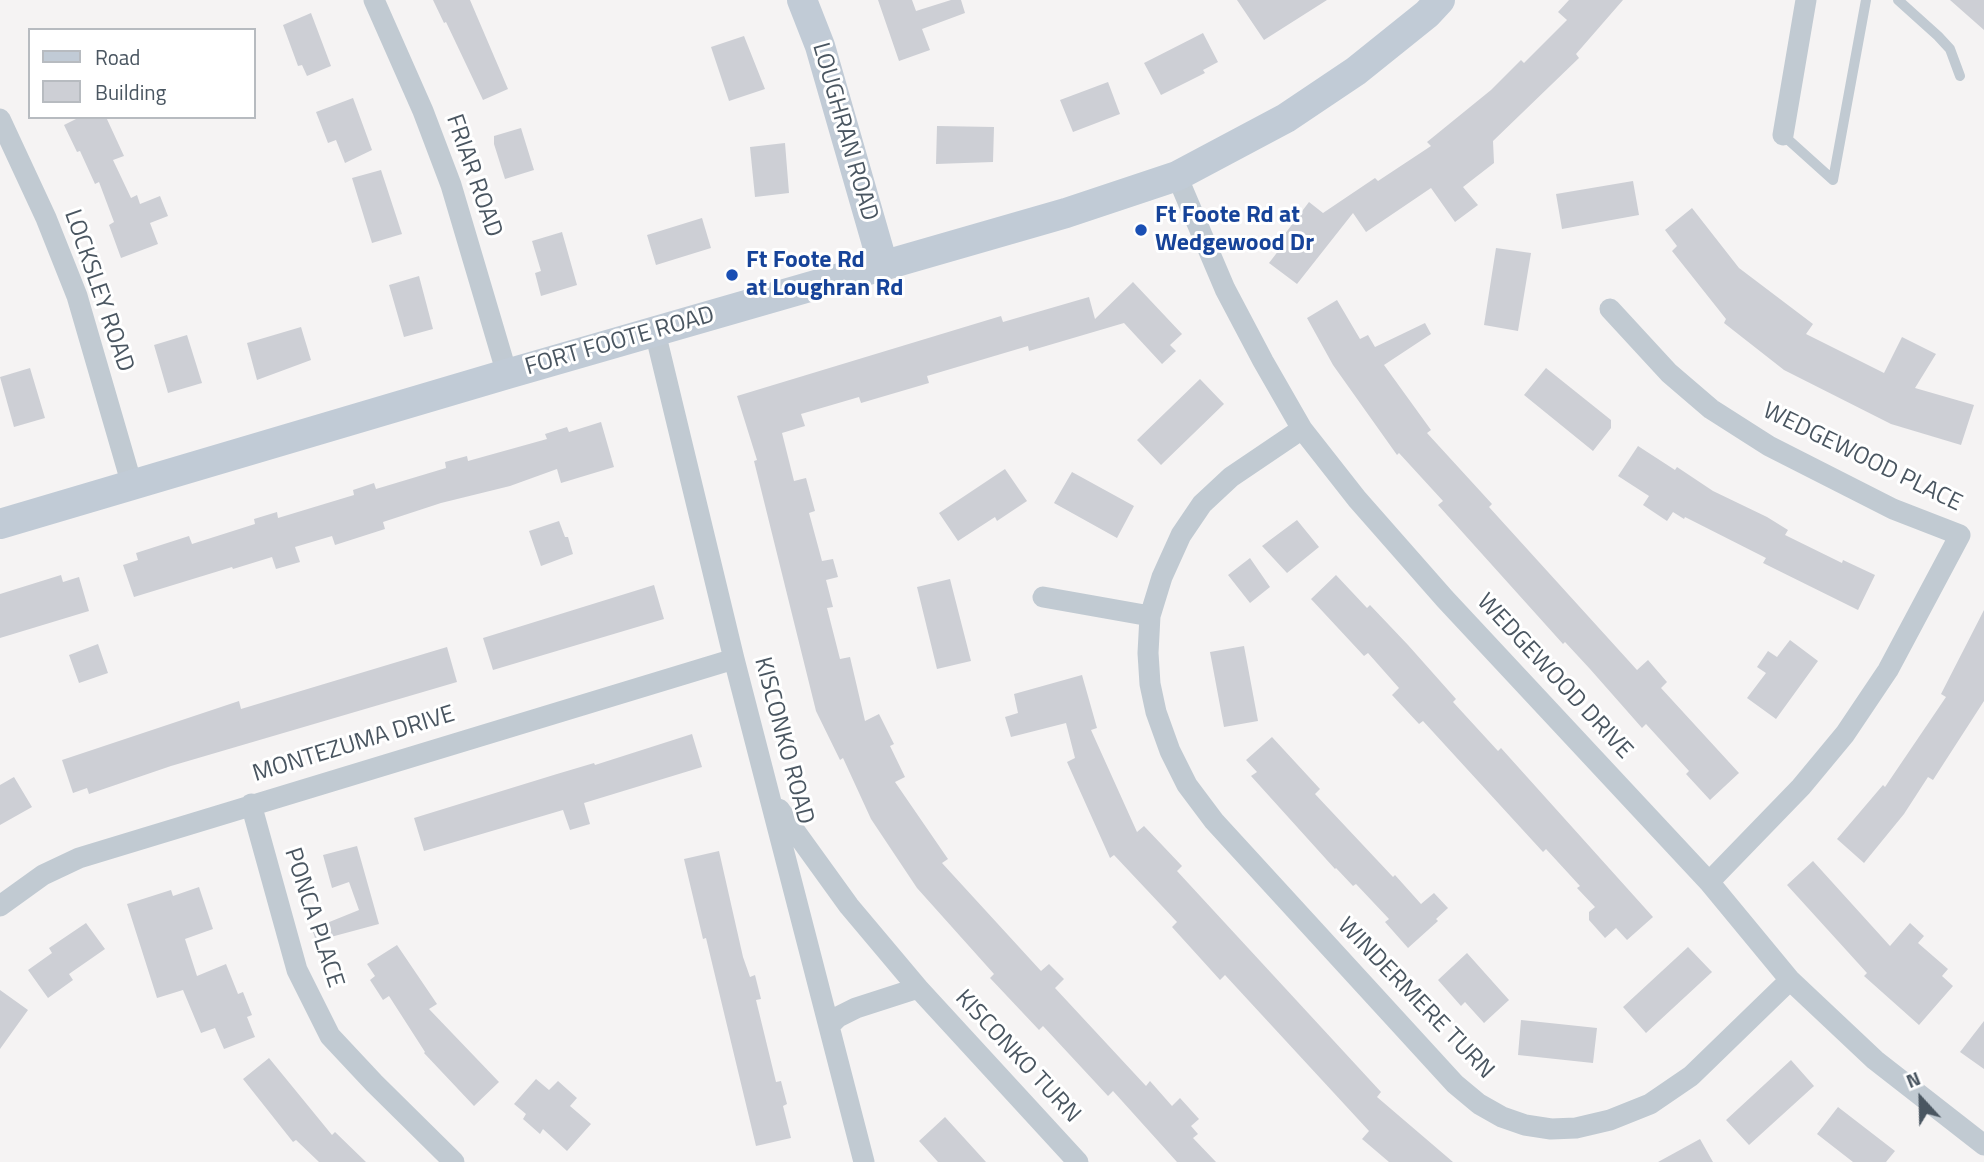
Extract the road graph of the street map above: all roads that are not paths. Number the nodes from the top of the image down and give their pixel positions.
1 (374, 0) edge
2 (802, 0) edge
3 (1440, 0) edge
4 (1806, 0) edge
5 (1866, 0) edge
6 (1898, 0) edge
7 (1960, 76) dead end
8 (0, 119) edge
9 (1783, 135) joint
10 (1177, 176) junction
11 (883, 265) junction
12 (1610, 309) dead end
13 (655, 332) junction
14 (507, 374) junction
15 (1302, 429) junction
16 (132, 485) junction
17 (0, 524) edge
18 (1043, 597) dead end
19 (1150, 615) junction
20 (734, 659) junction
21 (772, 800) junction
22 (251, 804) junction
23 (1709, 882) junction
24 (0, 906) edge
25 (1790, 979) junction
26 (918, 988) junction
27 (829, 1026) junction
28 (1984, 1144) edge
29 (454, 1162) edge
30 (864, 1162) edge
31 (1078, 1162) edge

1 - 14 street, FRIAR ROAD
2 - 11 street, LOUGHRAN ROAD
3 - 10 street, FORT FOOTE ROAD
4 - 9 street
5 - 9 lane
6 - 7 lane
8 - 16 street, LOCKSLEY ROAD
10 - 11 street, FORT FOOTE ROAD
10 - 15 street, WEDGEWOOD DRIVE
11 - 13 street, FORT FOOTE ROAD
12 - 23 street, WEDGEWOOD PLACE
13 - 14 street, FORT FOOTE ROAD
13 - 20 street, KISCONKO ROAD
14 - 16 street, FORT FOOTE ROAD
15 - 19 street, WINDERMERE TURN
15 - 23 street, WEDGEWOOD DRIVE
16 - 17 street, FORT FOOTE ROAD
18 - 19 street
19 - 25 street, WINDERMERE TURN
20 - 21 street, KISCONKO ROAD
20 - 22 street, MONTEZUMA DRIVE
21 - 26 street, KISCONKO TURN
21 - 27 street, KISCONKO ROAD
22 - 24 street, MONTEZUMA DRIVE
22 - 29 street, PONCA PLACE
23 - 25 street, WEDGEWOOD DRIVE
25 - 28 street, WEDGEWOOD DRIVE
26 - 27 street, KISCONKO TURN
26 - 31 street, KISCONKO TURN
27 - 30 street, KISCONKO ROAD

